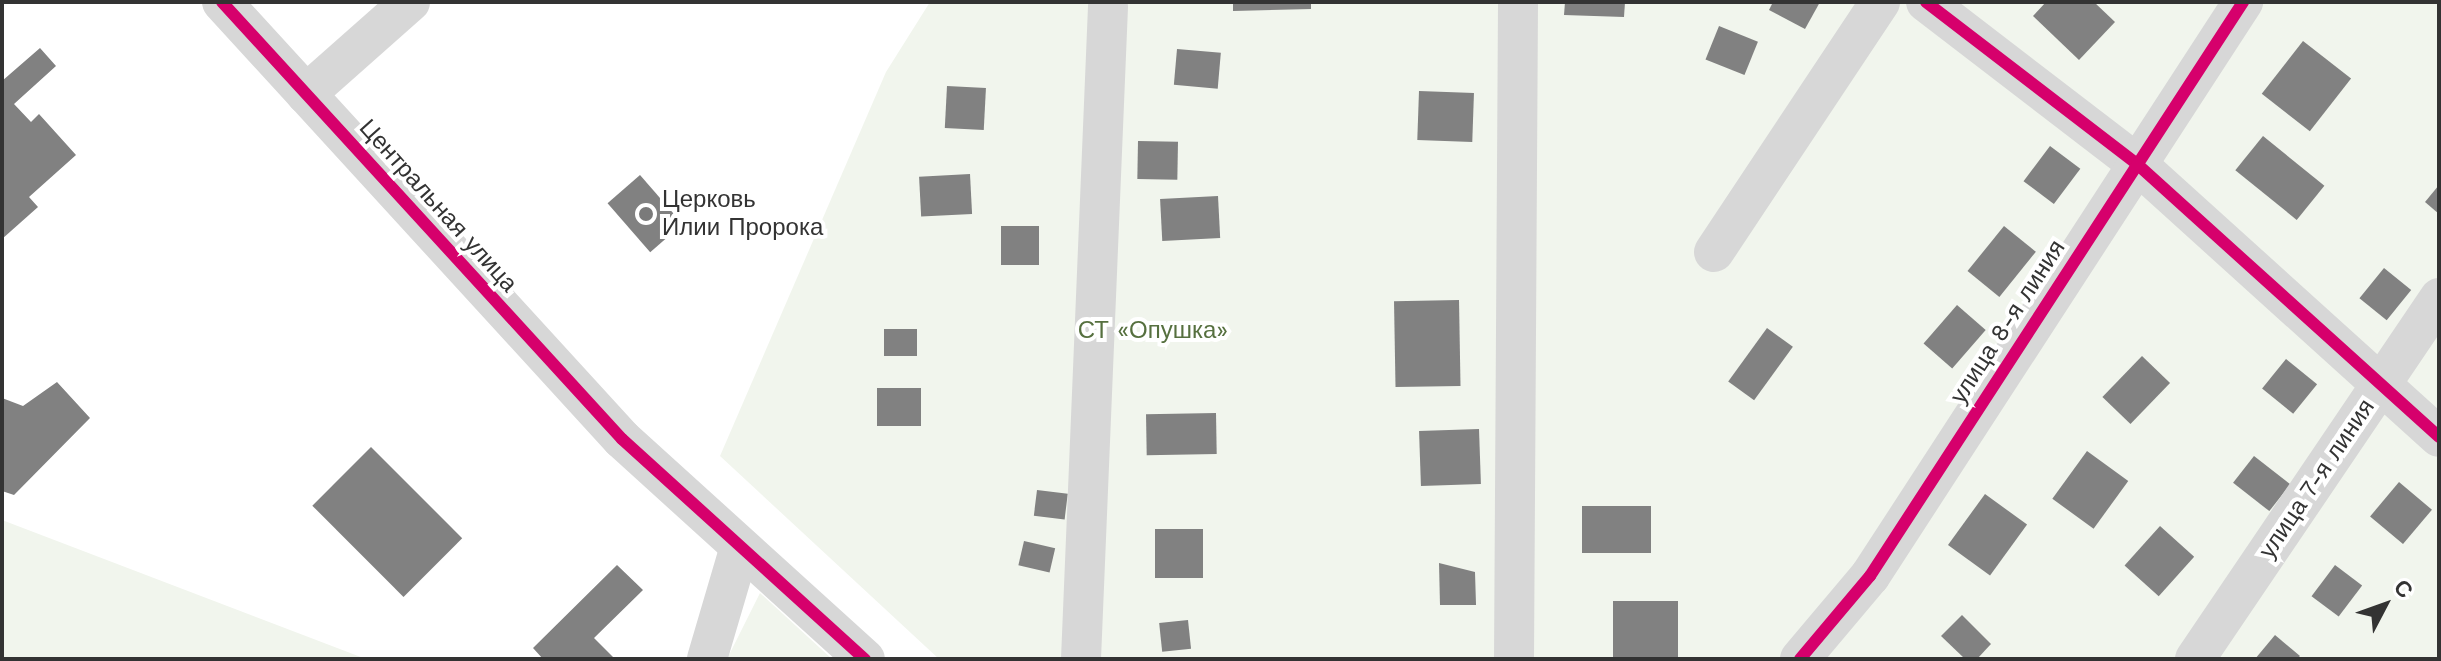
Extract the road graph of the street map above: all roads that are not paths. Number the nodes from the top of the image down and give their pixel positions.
1 (222, 2) edge
2 (410, 2) edge
3 (1518, 2) edge
4 (1880, 2) edge
5 (1926, 2) edge
6 (2243, 2) edge
7 (1108, 7) dead end
8 (306, 94) junction
9 (2137, 164) junction
10 (1714, 252) dead end
11 (2439, 298) edge
12 (2380, 386) junction
13 (2439, 437) edge
14 (740, 547) junction
15 (707, 659) edge
16 (865, 659) edge
17 (1081, 659) edge
18 (1514, 659) edge
19 (1800, 659) edge
20 (2195, 659) edge

1 - 8 street, Центральная улица
2 - 8 street
3 - 18 street
4 - 10 street
5 - 9 street
6 - 9 street, улица 8-я линия
7 - 17 street
8 - 14 street, Центральная улица
9 - 12 street
9 - 19 street, улица 8-я линия
11 - 12 street, улица 7-я линия
12 - 13 street
12 - 20 street, улица 7-я линия
14 - 15 street
14 - 16 street, Центральная улица

